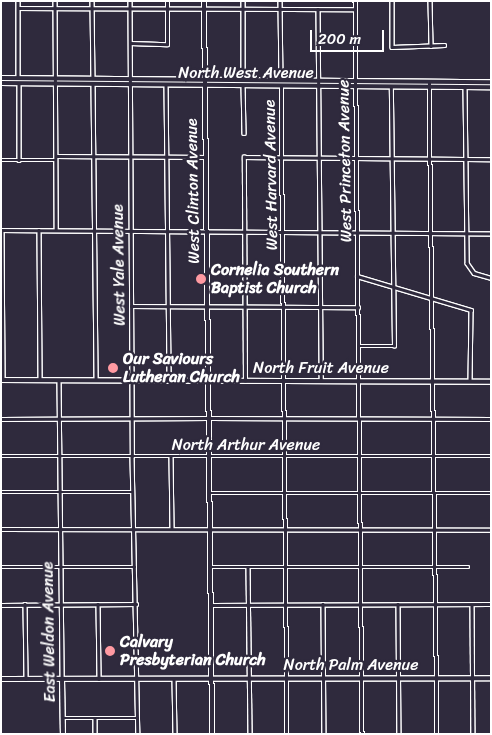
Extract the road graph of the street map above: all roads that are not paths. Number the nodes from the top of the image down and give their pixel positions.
1 (18, 1) edge
2 (55, 1) edge
3 (92, 1) edge
4 (130, 1) edge
5 (167, 1) edge
6 (204, 1) edge
7 (243, 1) edge
8 (280, 1) edge
9 (355, 1) edge
10 (392, 1) edge
11 (430, 1) edge
12 (18, 8) junction
13 (55, 8) junction
14 (92, 9) junction
15 (130, 9) junction
16 (167, 9) junction
17 (204, 9) junction
18 (280, 9) junction
19 (318, 9) junction
20 (355, 9) junction
21 (243, 10) junction
22 (130, 43) junction
23 (431, 46) junction
24 (444, 46) dead end
25 (1, 78) edge
26 (18, 81) junction
27 (55, 81) junction
28 (93, 81) junction
29 (129, 82) junction
30 (166, 82) junction
31 (491, 82) edge
32 (1, 83) edge
33 (204, 83) junction
34 (243, 83) junction
35 (281, 83) junction
36 (318, 83) junction
37 (355, 84) junction
38 (391, 84) junction
39 (429, 85) junction
40 (466, 87) junction
41 (491, 87) edge
42 (244, 133) dead end
43 (93, 156) junction
44 (130, 157) junction
45 (167, 157) junction
46 (206, 157) junction
47 (56, 158) junction
48 (283, 158) junction
49 (320, 158) junction
50 (356, 158) junction
51 (393, 158) junction
52 (430, 159) junction
53 (466, 159) junction
54 (491, 159) edge
55 (1, 160) edge
56 (19, 160) junction
57 (2, 230) edge
58 (38, 230) junction
59 (56, 230) junction
60 (94, 231) junction
61 (130, 231) junction
62 (169, 231) junction
63 (207, 231) junction
64 (244, 232) junction
65 (283, 232) junction
66 (320, 232) junction
67 (357, 232) junction
68 (394, 233) junction
69 (430, 233) junction
70 (467, 233) junction
71 (491, 233) edge
72 (357, 276) junction
73 (491, 278) edge
74 (394, 288) junction
75 (431, 298) junction
76 (131, 306) junction
77 (169, 306) junction
78 (207, 306) junction
79 (245, 306) junction
80 (284, 306) junction
81 (321, 307) junction
82 (358, 307) junction
83 (358, 346) junction
84 (2, 380) edge
85 (40, 380) junction
86 (59, 380) junction
87 (96, 380) junction
88 (132, 380) junction
89 (169, 380) junction
90 (208, 380) junction
91 (245, 381) junction
92 (285, 381) junction
93 (321, 381) junction
94 (358, 381) junction
95 (470, 381) junction
96 (432, 382) junction
97 (491, 382) edge
98 (132, 417) junction
99 (209, 418) junction
100 (1, 419) edge
101 (59, 419) junction
102 (286, 419) junction
103 (359, 419) junction
104 (432, 419) junction
105 (491, 419) edge
106 (209, 455) junction
107 (1, 456) edge
108 (59, 456) junction
109 (132, 456) junction
110 (171, 456) junction
111 (286, 456) junction
112 (359, 456) junction
113 (432, 456) junction
114 (491, 456) edge
115 (1, 492) edge
116 (60, 492) junction
117 (133, 492) junction
118 (286, 492) junction
119 (359, 492) junction
120 (210, 493) junction
121 (432, 493) junction
122 (491, 493) edge
123 (1, 529) edge
124 (172, 529) junction
125 (287, 529) junction
126 (60, 530) junction
127 (134, 530) junction
128 (210, 530) junction
129 (360, 530) junction
130 (433, 530) junction
131 (491, 530) edge
132 (360, 566) junction
133 (1, 567) edge
134 (60, 567) junction
135 (135, 567) junction
136 (210, 567) junction
137 (248, 567) junction
138 (287, 567) junction
139 (433, 567) junction
140 (468, 567) dead end
141 (25, 604) junction
142 (98, 604) junction
143 (136, 604) junction
144 (249, 604) junction
145 (288, 604) junction
146 (323, 604) junction
147 (360, 604) junction
148 (398, 604) junction
149 (435, 604) junction
150 (491, 604) edge
151 (1, 605) edge
152 (61, 605) junction
153 (210, 605) junction
154 (472, 605) junction
155 (174, 678) junction
156 (211, 678) junction
157 (249, 678) junction
158 (287, 678) junction
159 (324, 678) junction
160 (361, 678) junction
161 (399, 678) junction
162 (436, 678) junction
163 (472, 678) junction
164 (491, 678) edge
165 (1, 679) edge
166 (26, 679) junction
167 (62, 679) junction
168 (99, 679) junction
169 (137, 679) junction
170 (62, 718) junction
171 (95, 718) junction
172 (138, 718) junction
173 (63, 734) edge
174 (95, 734) edge
175 (138, 734) edge
176 (175, 734) edge
177 (212, 734) edge
178 (250, 734) edge
179 (287, 734) edge
180 (324, 734) edge
181 (362, 734) edge
182 (399, 734) edge
183 (437, 734) edge
184 (473, 734) edge

1 - 12 street
2 - 13 street
3 - 14 street
4 - 15 street, West Yale Avenue
5 - 16 street
6 - 17 main road, West Clinton Avenue
7 - 21 street
8 - 18 street, West Harvard Avenue
9 - 20 street, West Princeton Avenue
10 - 23 street
11 - 23 street
12 - 13 street
12 - 26 street
13 - 14 street
13 - 27 street
14 - 15 street
14 - 28 street
15 - 16 street
15 - 22 street, West Yale Avenue
16 - 17 street
16 - 22 street
17 - 21 street
17 - 33 main road, West Clinton Avenue
18 - 19 street
18 - 21 street
18 - 35 street, West Harvard Avenue
19 - 20 street
19 - 36 street
20 - 37 street, West Princeton Avenue
21 - 34 street
22 - 29 street, West Yale Avenue
23 - 24 street
25 - 26 main road, North West Avenue
26 - 27 main road, North West Avenue
26 - 32 main road, North West Avenue
26 - 56 street
27 - 28 main road, North West Avenue
27 - 47 street
28 - 29 main road, North West Avenue
28 - 43 street
29 - 30 main road, North West Avenue
29 - 44 street, West Yale Avenue
30 - 33 main road, North West Avenue
30 - 45 street
31 - 39 main road, North West Avenue
33 - 34 main road, North West Avenue
33 - 46 main road, West Clinton Avenue
34 - 35 main road, North West Avenue
34 - 42 street
35 - 36 main road, North West Avenue
35 - 48 street, West Harvard Avenue
36 - 37 main road, North West Avenue
36 - 49 street
37 - 38 main road, North West Avenue
37 - 50 street, West Princeton Avenue
38 - 39 main road, North West Avenue
38 - 51 street
39 - 40 main road, North West Avenue
39 - 52 street
40 - 41 main road, North West Avenue
40 - 53 street
43 - 44 street
43 - 47 street
43 - 60 street
44 - 45 street
44 - 61 street, West Yale Avenue
45 - 46 street
45 - 62 street
46 - 63 main road, West Clinton Avenue
47 - 56 street
47 - 59 street
48 - 49 street
48 - 64 street
48 - 65 street, West Harvard Avenue
49 - 50 street
49 - 66 street
50 - 51 street
50 - 67 street, West Princeton Avenue
51 - 52 street
51 - 68 street
52 - 53 street
52 - 69 street
53 - 54 street
53 - 70 street
55 - 56 street
57 - 58 street
57 - 84 street
58 - 59 street
58 - 85 street
59 - 60 street
60 - 61 street
60 - 87 street
61 - 62 street
61 - 76 street, West Yale Avenue
62 - 63 street
62 - 77 street
63 - 64 street
63 - 78 main road, West Clinton Avenue
64 - 65 street
64 - 79 street
65 - 66 street
65 - 80 street, West Harvard Avenue
66 - 67 street
66 - 81 street
67 - 68 street
67 - 72 street, West Princeton Avenue
68 - 69 street
68 - 74 street
69 - 70 street
69 - 75 street
70 - 71 street
70 - 73 street
72 - 74 street
72 - 82 street, West Princeton Avenue
74 - 75 street
74 - 83 street
75 - 95 street
75 - 96 street
76 - 77 street
76 - 88 street, West Yale Avenue
77 - 78 street
77 - 89 street
78 - 79 street
78 - 90 main road, West Clinton Avenue
79 - 80 street
79 - 91 street
80 - 81 street
80 - 92 street, West Harvard Avenue
81 - 82 street
81 - 93 street
82 - 83 street, West Princeton Avenue
83 - 94 street, West Princeton Avenue
84 - 85 main road, North Fruit Avenue
85 - 86 main road, North Fruit Avenue
86 - 87 main road, North Fruit Avenue
86 - 101 street, East Weldon Avenue
87 - 88 main road, North Fruit Avenue
88 - 89 main road, North Fruit Avenue
88 - 98 street, West Yale Avenue
89 - 90 main road, North Fruit Avenue
90 - 91 main road, North Fruit Avenue
90 - 99 main road, West Clinton Avenue
91 - 92 main road, North Fruit Avenue
92 - 93 main road, North Fruit Avenue
92 - 102 street, West Harvard Avenue
93 - 94 main road, North Fruit Avenue
94 - 96 main road, North Fruit Avenue
94 - 103 street, West Princeton Avenue
95 - 96 main road, North Fruit Avenue
95 - 97 main road, North Fruit Avenue
96 - 104 street
98 - 99 street
98 - 101 street
98 - 109 street, West Yale Avenue
99 - 102 street
99 - 106 main road, West Clinton Avenue
100 - 101 street
101 - 108 street, East Weldon Avenue
102 - 103 street
102 - 111 street, West Harvard Avenue
103 - 104 street
103 - 112 street, West Princeton Avenue
104 - 105 street
104 - 113 street
106 - 110 street, North Arthur Avenue
106 - 111 street, North Arthur Avenue
106 - 120 main road, West Clinton Avenue
107 - 108 street, North Arthur Avenue
108 - 109 street, North Arthur Avenue
108 - 116 street, East Weldon Avenue
109 - 110 street, North Arthur Avenue
109 - 117 street, West Yale Avenue
110 - 124 street
111 - 112 street, North Arthur Avenue
111 - 118 street, West Harvard Avenue
112 - 113 street, North Arthur Avenue
112 - 119 street, West Princeton Avenue
113 - 114 street, North Arthur Avenue
113 - 121 street
115 - 116 street
116 - 117 street
116 - 126 street, East Weldon Avenue
117 - 127 street, West Yale Avenue
118 - 119 street
118 - 120 street
118 - 125 street, West Harvard Avenue
119 - 121 street
119 - 129 street, West Princeton Avenue
120 - 128 main road, West Clinton Avenue
121 - 122 street
121 - 130 street
123 - 126 street
124 - 127 street
124 - 128 street
125 - 128 street
125 - 129 street
125 - 138 street, West Harvard Avenue
126 - 127 street
126 - 134 street, East Weldon Avenue
127 - 135 street, West Yale Avenue
128 - 136 main road, West Clinton Avenue
129 - 130 street
129 - 132 street, West Princeton Avenue
130 - 131 street
130 - 139 street
132 - 138 street
132 - 139 street
132 - 147 street, West Princeton Avenue
133 - 134 street
134 - 135 street
134 - 152 street, East Weldon Avenue
135 - 143 street, West Yale Avenue
136 - 137 street
136 - 153 main road, West Clinton Avenue
137 - 138 street
137 - 144 street
138 - 145 street, West Harvard Avenue
139 - 140 street
139 - 149 street
141 - 151 street
141 - 152 street
141 - 166 street
142 - 143 street
142 - 152 street
142 - 168 street
143 - 169 street, West Yale Avenue
144 - 145 street
144 - 153 street
144 - 157 street
145 - 146 street
145 - 158 street, West Harvard Avenue
146 - 147 street
146 - 159 street
147 - 148 street
147 - 160 street, West Princeton Avenue
148 - 149 street
148 - 161 street
149 - 154 street
149 - 162 street
150 - 154 street
152 - 167 street, East Weldon Avenue
153 - 156 main road, West Clinton Avenue
154 - 163 street
155 - 156 main road, North Palm Avenue
155 - 169 main road, North Palm Avenue
155 - 176 street
156 - 157 main road, North Palm Avenue
156 - 177 main road, West Clinton Avenue
157 - 158 main road, North Palm Avenue
157 - 178 street
158 - 159 main road, North Palm Avenue
158 - 179 street, West Harvard Avenue
159 - 160 main road, North Palm Avenue
159 - 180 street
160 - 161 main road, North Palm Avenue
160 - 181 street, West Princeton Avenue
161 - 162 main road, North Palm Avenue
161 - 182 street
162 - 163 main road, North Palm Avenue
162 - 183 street
163 - 164 main road, North Palm Avenue
163 - 184 street
165 - 166 main road, North Palm Avenue
166 - 167 main road, North Palm Avenue
167 - 168 main road, North Palm Avenue
167 - 170 main road, East Weldon Avenue
168 - 169 main road, North Palm Avenue
169 - 172 street, West Yale Avenue
170 - 171 street
170 - 173 main road, East Weldon Avenue
171 - 172 street
171 - 174 street
172 - 175 street, West Yale Avenue

